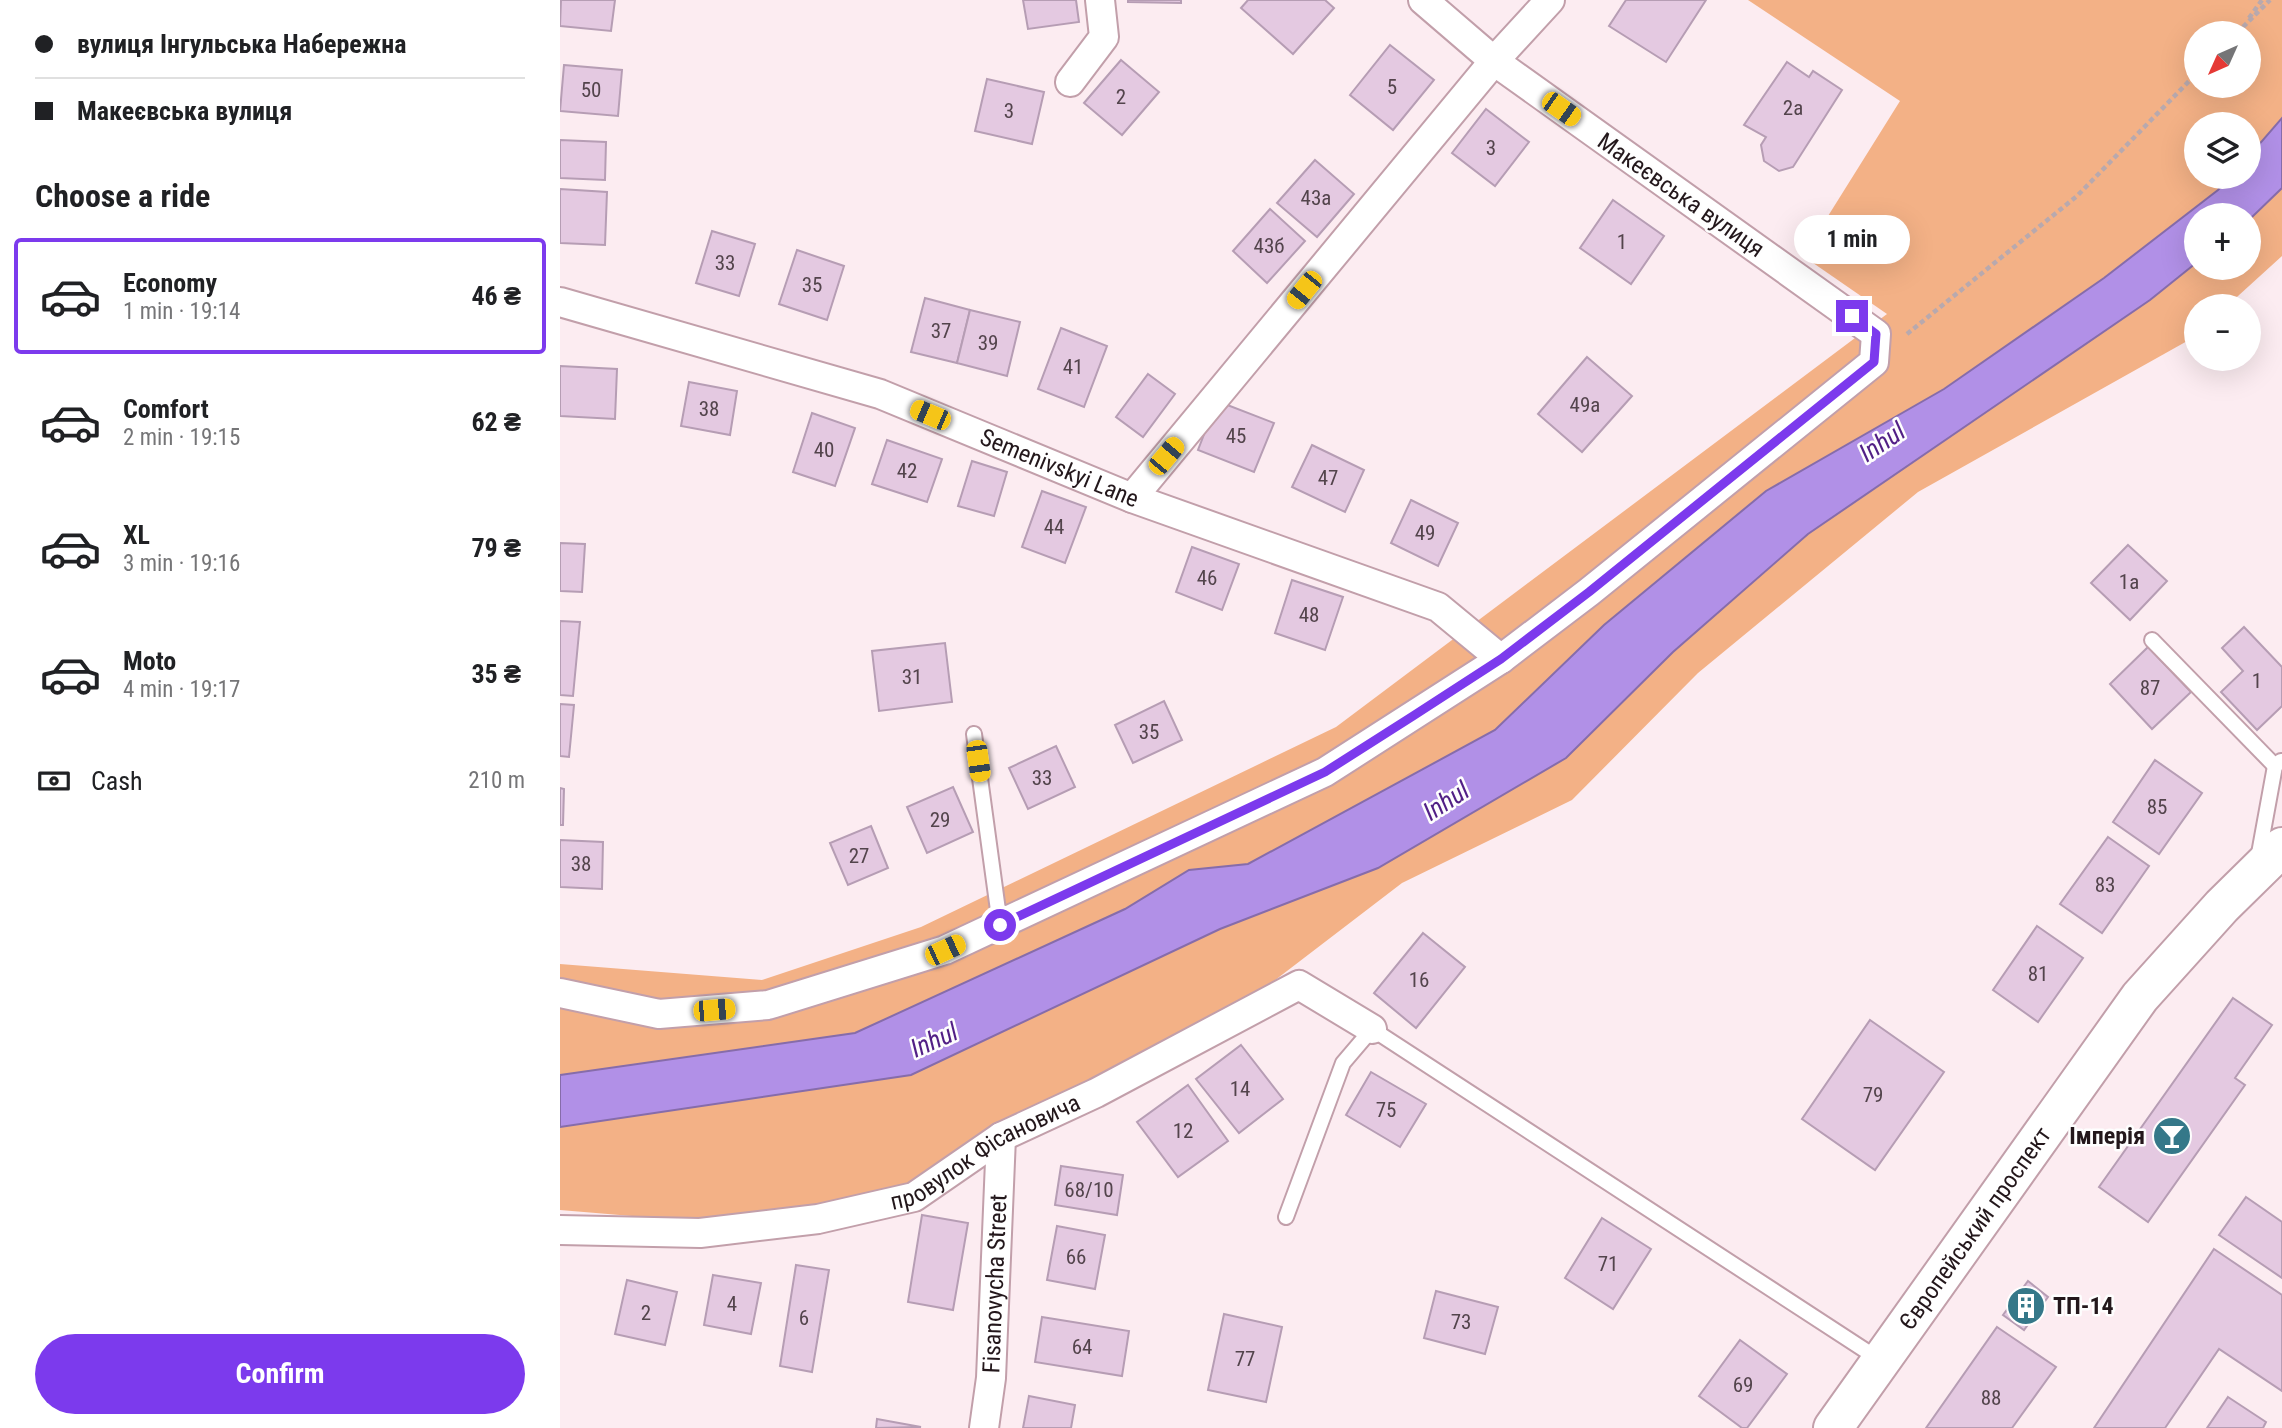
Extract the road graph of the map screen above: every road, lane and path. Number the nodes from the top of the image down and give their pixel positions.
1 (1100, 0) edge
2 (1423, 0) edge
3 (1550, 0) edge
4 (2262, 0) edge
5 (2270, 0) edge
6 (2246, 21) edge
7 (2248, 21) edge
8 (1493, 61) junction
9 (1070, 82) dead end
10 (2184, 87) edge
11 (560, 302) edge
12 (1875, 348) junction
13 (1132, 498) junction
14 (2152, 640) dead end
15 (1501, 659) junction
16 (974, 734) dead end
17 (2279, 763) edge
18 (2269, 859) edge
19 (1000, 925) junction
20 (560, 993) edge
21 (1372, 1029) junction
22 (1001, 1137) junction
23 (1286, 1217) dead end
24 (560, 1230) edge
25 (1882, 1360) junction
26 (984, 1428) edge
27 (1833, 1428) edge

1 - 9 street
2 - 8 street, Макеєвська вулиця
3 - 8 street
4 - 6 path
5 - 7 path
8 - 12 street, Макеєвська вулиця
8 - 13 street
10 - 12 path
11 - 13 street, Semenivskyi Lane
12 - 15 street
13 - 15 street, Semenivskyi Lane
14 - 17 lane
15 - 19 street
16 - 19 lane
17 - 18 lane
18 - 25 main road, Європейський проспект
19 - 20 street
21 - 22 street, провулок Фісановича
21 - 23 lane
21 - 25 lane
22 - 24 street, провулок Фісановича
22 - 26 street, Fisanovycha Street
25 - 27 main road, Європейський проспект

